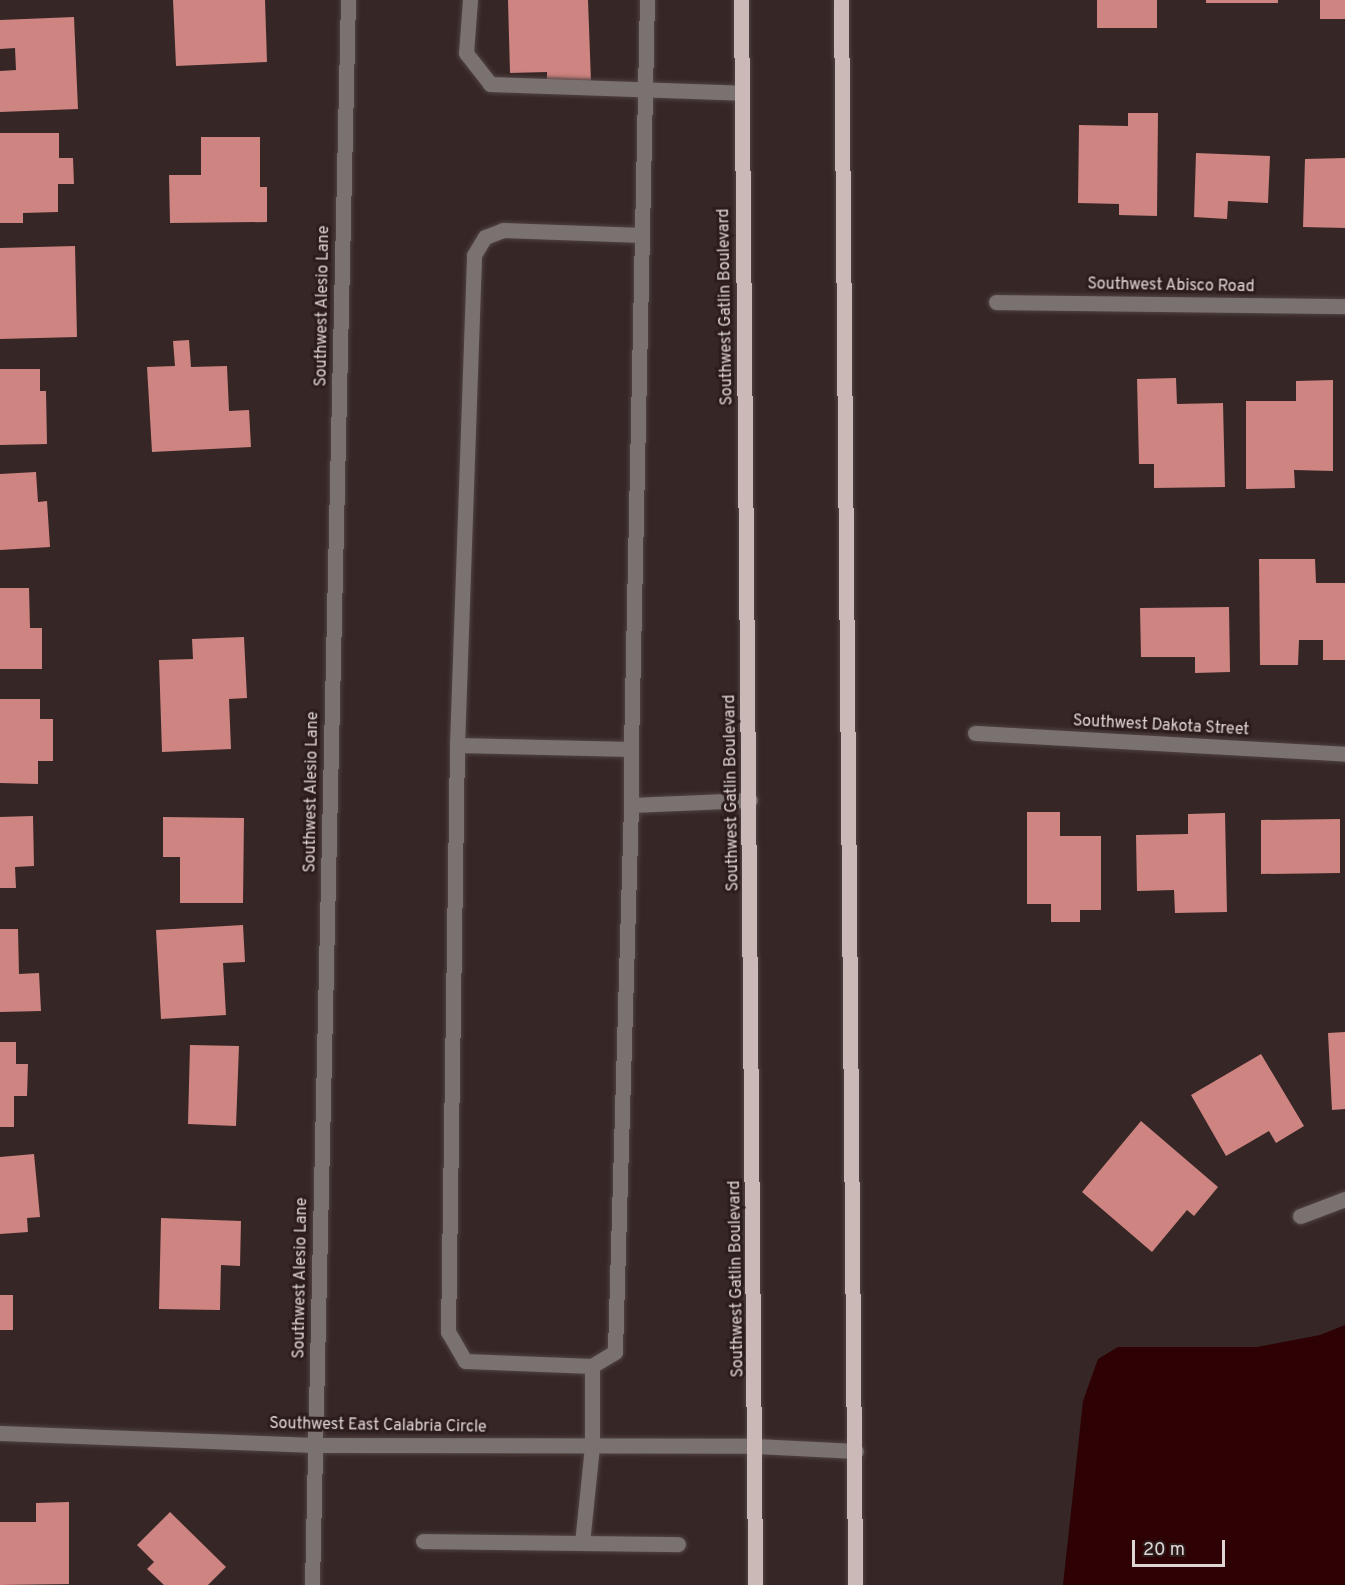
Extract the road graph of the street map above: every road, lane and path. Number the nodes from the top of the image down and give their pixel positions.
1 (348, 0) edge
2 (470, 0) edge
3 (647, 0) edge
4 (741, 0) edge
5 (841, 0) edge
6 (645, 87) junction
7 (742, 93) junction
8 (642, 235) junction
9 (996, 302) dead end
10 (1345, 306) edge
11 (975, 733) dead end
12 (457, 745) junction
13 (631, 749) junction
14 (1345, 754) edge
15 (750, 801) junction
16 (631, 805) junction
17 (1345, 1199) edge
18 (1300, 1216) dead end
19 (592, 1366) junction
20 (0, 1433) edge
21 (315, 1445) junction
22 (592, 1446) junction
23 (756, 1446) junction
24 (856, 1451) junction
25 (423, 1542) dead end
26 (582, 1543) junction
27 (678, 1544) dead end
28 (312, 1585) edge
29 (755, 1585) edge
30 (855, 1585) edge

1 - 21 street, Southwest Alesio Lane
2 - 6 street
3 - 6 street
4 - 7 main road, Southwest Gatlin Boulevard
5 - 24 main road
6 - 7 street
6 - 8 street
7 - 15 main road, Southwest Gatlin Boulevard
8 - 12 street
8 - 13 street
9 - 10 street, Southwest Abisco Road
11 - 14 street, Southwest Dakota Street
12 - 13 street
12 - 19 street
13 - 16 street
15 - 16 street
15 - 23 main road, Southwest Gatlin Boulevard
16 - 19 street
17 - 18 street
19 - 22 street
20 - 21 street, Southwest East Calabria Circle
21 - 22 street, Southwest East Calabria Circle
21 - 28 street, Southwest Alesio Lane
22 - 23 street, Southwest East Calabria Circle
22 - 26 street
23 - 24 street, Southwest East Calabria Circle
23 - 29 main road, Southwest Gatlin Boulevard
24 - 30 main road
25 - 26 street
26 - 27 street

